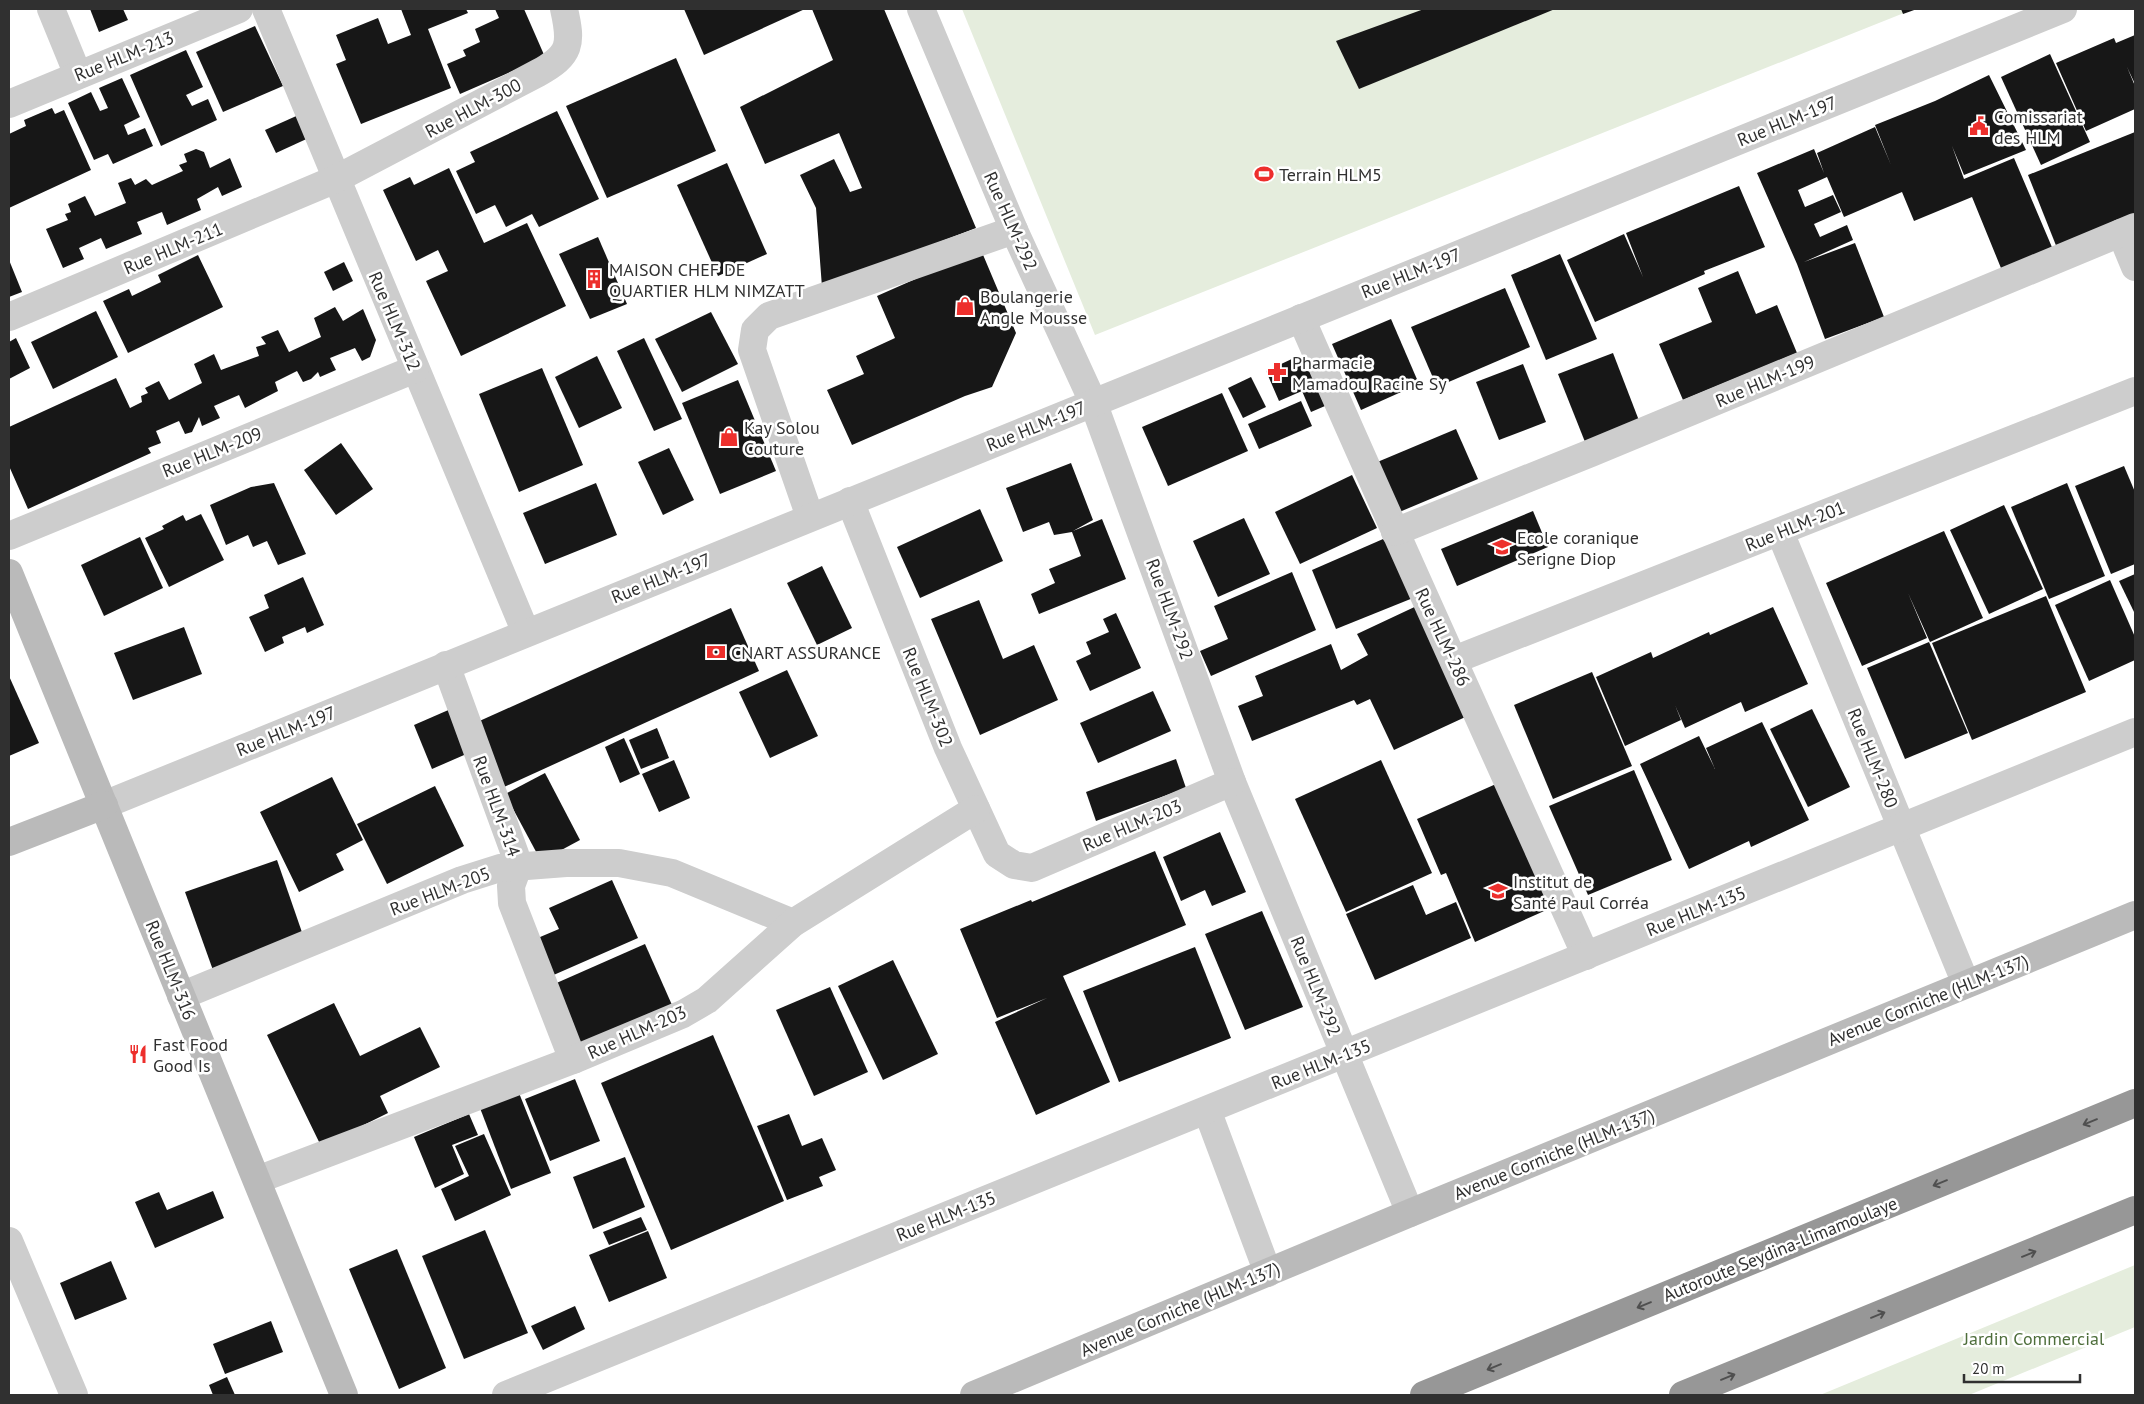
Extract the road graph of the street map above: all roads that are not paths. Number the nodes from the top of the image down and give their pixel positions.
1 (51, 9) edge
2 (239, 9) edge
3 (266, 9) edge
4 (564, 9) edge
5 (921, 9) edge
6 (2063, 9) edge
7 (78, 75) junction
8 (9, 104) edge
9 (336, 179) junction
10 (1014, 230) junction
11 (2128, 230) edge
12 (2135, 267) edge
13 (9, 317) edge
14 (1301, 318) junction
15 (415, 369) junction
16 (2135, 391) edge
17 (1093, 402) junction
18 (850, 501) junction
19 (810, 517) junction
20 (1394, 532) junction
21 (1780, 532) junction
22 (9, 536) edge
23 (9, 573) edge
24 (526, 633) junction
25 (1454, 660) junction
26 (446, 665) junction
27 (2135, 732) edge
28 (1232, 782) junction
29 (104, 804) junction
30 (976, 809) junction
31 (1901, 828) junction
32 (9, 842) edge
33 (518, 867) junction
34 (1032, 868) joint
35 (2135, 916) edge
36 (793, 923) junction
37 (1586, 956) junction
38 (1966, 984) junction
39 (181, 996) junction
40 (1344, 1054) junction
41 (572, 1060) junction
42 (2135, 1103) edge
43 (1206, 1110) junction
44 (257, 1180) junction
45 (2135, 1210) edge
46 (1410, 1213) junction
47 (9, 1241) edge
48 (1268, 1272) junction
49 (74, 1395) edge
50 (344, 1395) edge
51 (506, 1395) edge
52 (974, 1395) edge
53 (1424, 1395) edge
54 (1683, 1395) edge

1 - 7 street
2 - 7 street, Rue HLM-213
3 - 9 street, Rue HLM-312
4 - 9 street, Rue HLM-300
5 - 10 street, Rue HLM-292
6 - 14 street, Rue HLM-197
7 - 8 street, Rue HLM-213
9 - 13 street, Rue HLM-211
9 - 15 street, Rue HLM-312
10 - 17 street, Rue HLM-292
10 - 19 street
11 - 12 street
11 - 20 street, Rue HLM-199
14 - 17 street, Rue HLM-197
14 - 20 street, Rue HLM-286
15 - 22 street, Rue HLM-209
15 - 24 street, Rue HLM-312
16 - 21 street, Rue HLM-201
17 - 18 street, Rue HLM-197
17 - 28 street, Rue HLM-292
18 - 19 street, Rue HLM-197
18 - 30 street, Rue HLM-302
19 - 24 street, Rue HLM-197
20 - 25 street, Rue HLM-286
21 - 25 street, Rue HLM-201
21 - 31 street, Rue HLM-280
23 - 29 street, Rue HLM-316
24 - 26 street, Rue HLM-197
25 - 37 street, Rue HLM-286
26 - 29 street, Rue HLM-197
26 - 33 street, Rue HLM-314
27 - 31 street, Rue HLM-135
28 - 34 street, Rue HLM-203
28 - 40 street, Rue HLM-292
29 - 32 street, Rue HLM-197
29 - 39 street, Rue HLM-316
30 - 34 street, Rue HLM-302
30 - 36 street, Rue HLM-203
31 - 37 street, Rue HLM-135
31 - 38 street, Rue HLM-280
33 - 36 street, Rue HLM-205
33 - 39 street, Rue HLM-205
33 - 41 street, Rue HLM-314
35 - 38 street, Avenue Corniche (HLM-137)
36 - 41 street, Rue HLM-203
37 - 40 street, Rue HLM-135
38 - 46 street, Avenue Corniche (HLM-137)
39 - 44 street, Rue HLM-316
40 - 43 street, Rue HLM-135
40 - 46 street, Rue HLM-292
41 - 44 street, Rue HLM-203
42 -> 53 highway, Autoroute Seydina-Limamoulaye
43 - 48 street
43 - 51 street, Rue HLM-135
44 - 50 street, Rue HLM-316
54 -> 45 highway
46 - 48 street, Avenue Corniche (HLM-137)
47 - 49 street
48 - 52 street, Avenue Corniche (HLM-137)

